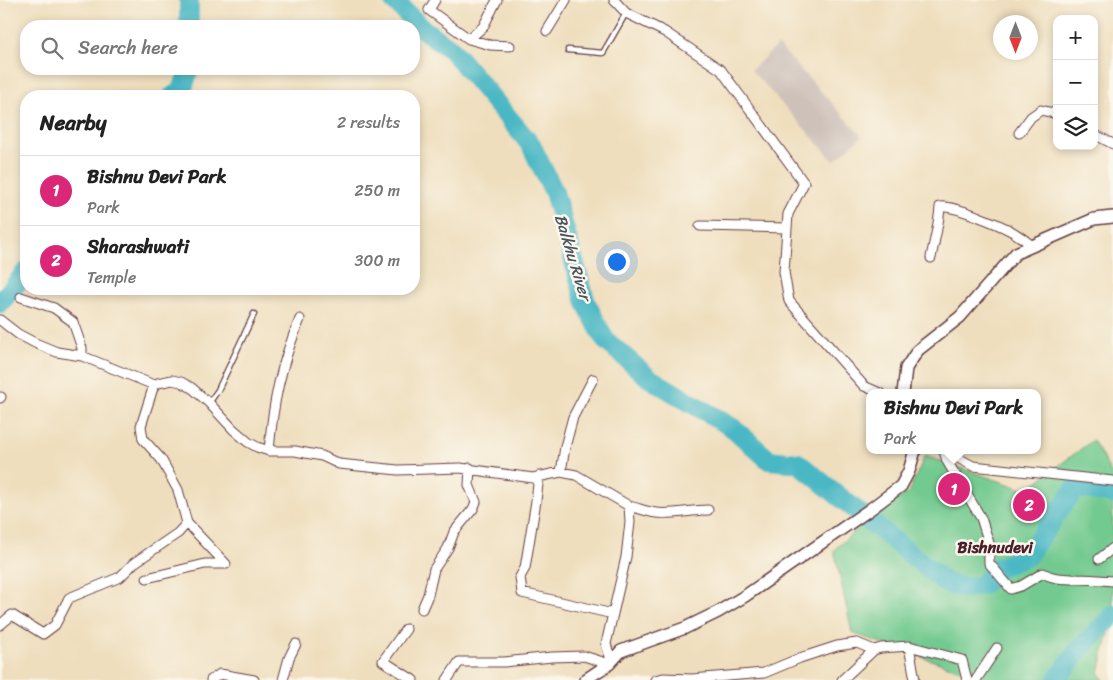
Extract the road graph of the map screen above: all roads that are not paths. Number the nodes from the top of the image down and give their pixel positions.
1 (435, 0) edge
2 (497, 0) edge
3 (566, 0) edge
4 (614, 0) edge
5 (626, 13) junction
6 (547, 31) dead end
7 (469, 39) junction
8 (510, 46) dead end
9 (568, 50) dead end
10 (1053, 113) edge
11 (1019, 133) dead end
12 (1098, 136) edge
13 (1113, 144) edge
14 (1113, 217) edge
15 (700, 226) dead end
16 (787, 228) junction
17 (1032, 246) junction
18 (931, 258) dead end
19 (21, 297) dead end
20 (254, 314) dead end
21 (300, 319) dead end
22 (0, 320) edge
23 (82, 356) junction
24 (593, 379) dead end
25 (154, 385) junction
26 (871, 389) edge
27 (903, 389) edge
28 (209, 403) junction
29 (269, 451) junction
30 (914, 454) edge
31 (945, 454) edge
32 (950, 454) edge
33 (470, 468) junction
34 (561, 472) junction
35 (539, 476) junction
36 (1113, 481) edge
37 (630, 506) junction
38 (708, 510) dead end
39 (187, 523) junction
40 (1113, 548) edge
41 (1099, 559) dead end
42 (147, 578) dead end
43 (1113, 581) edge
44 (422, 608) dead end
45 (613, 614) junction
46 (0, 625) edge
47 (406, 629) dead end
48 (296, 644) dead end
49 (909, 646) junction
50 (997, 648) dead end
51 (874, 650) junction
52 (610, 662) junction
53 (210, 680) edge
54 (254, 680) edge
55 (283, 680) edge
56 (413, 680) edge
57 (447, 680) edge
58 (585, 680) edge
59 (655, 680) edge
60 (842, 680) edge
61 (915, 680) edge
62 (967, 680) edge
63 (976, 680) edge

1 - 7 street
2 - 7 street
3 - 6 street
4 - 5 street
5 - 9 lane
5 - 16 street
7 - 8 street
10 - 11 street
12 - 13 street
14 - 17 street
15 - 16 street
16 - 26 street
17 - 18 street
17 - 27 street
19 - 23 street
20 - 28 lane
21 - 29 street
22 - 23 street
23 - 25 street
24 - 34 street
25 - 28 street
25 - 39 street
28 - 29 street
29 - 33 street
30 - 52 street
31 - 43 street
32 - 36 street
33 - 35 street
33 - 44 street
34 - 35 street
34 - 37 street
35 - 45 street
37 - 38 street
37 - 45 street
39 - 42 street
39 - 46 street
40 - 41 street
45 - 52 street
47 - 56 street
48 - 55 street
49 - 51 street
49 - 61 street
49 - 62 street
50 - 63 street
51 - 59 street
51 - 60 street
52 - 57 street
52 - 58 street
53 - 54 street

